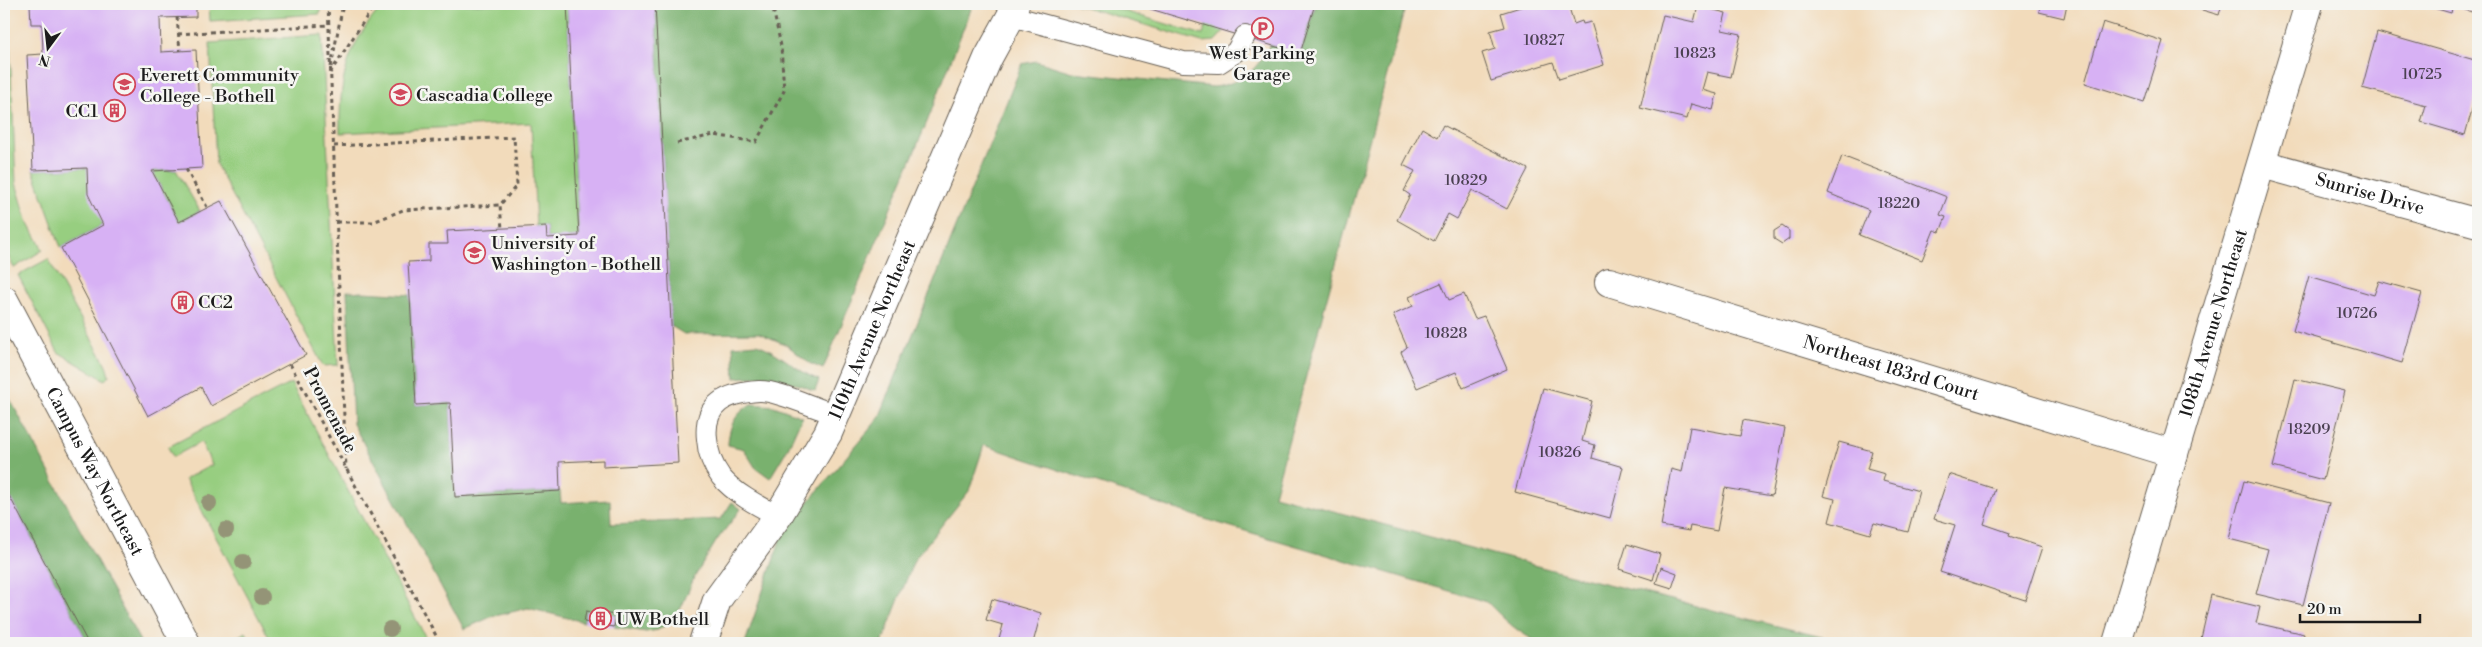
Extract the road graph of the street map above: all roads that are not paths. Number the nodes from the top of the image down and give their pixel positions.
1 (2309, 4) edge
2 (1013, 10) edge
3 (1245, 36) dead end
4 (2262, 164) junction
5 (2478, 223) edge
6 (1609, 282) dead end
7 (4, 300) edge
8 (836, 414) junction
9 (2174, 454) junction
10 (778, 516) junction
11 (186, 643) edge
12 (703, 643) edge
13 (2117, 643) edge

1 - 4 street, 108th Avenue Northeast
2 - 3 lane
2 - 8 street, 110th Avenue Northeast
4 - 5 street, Sunrise Drive
4 - 9 street, 108th Avenue Northeast
6 - 9 street, Northeast 183rd Court
7 - 11 street, Campus Way Northeast
8 - 10 street, 110th Avenue Northeast
8 - 10 lane
9 - 13 street, 108th Avenue Northeast
10 - 12 street, 110th Avenue Northeast

